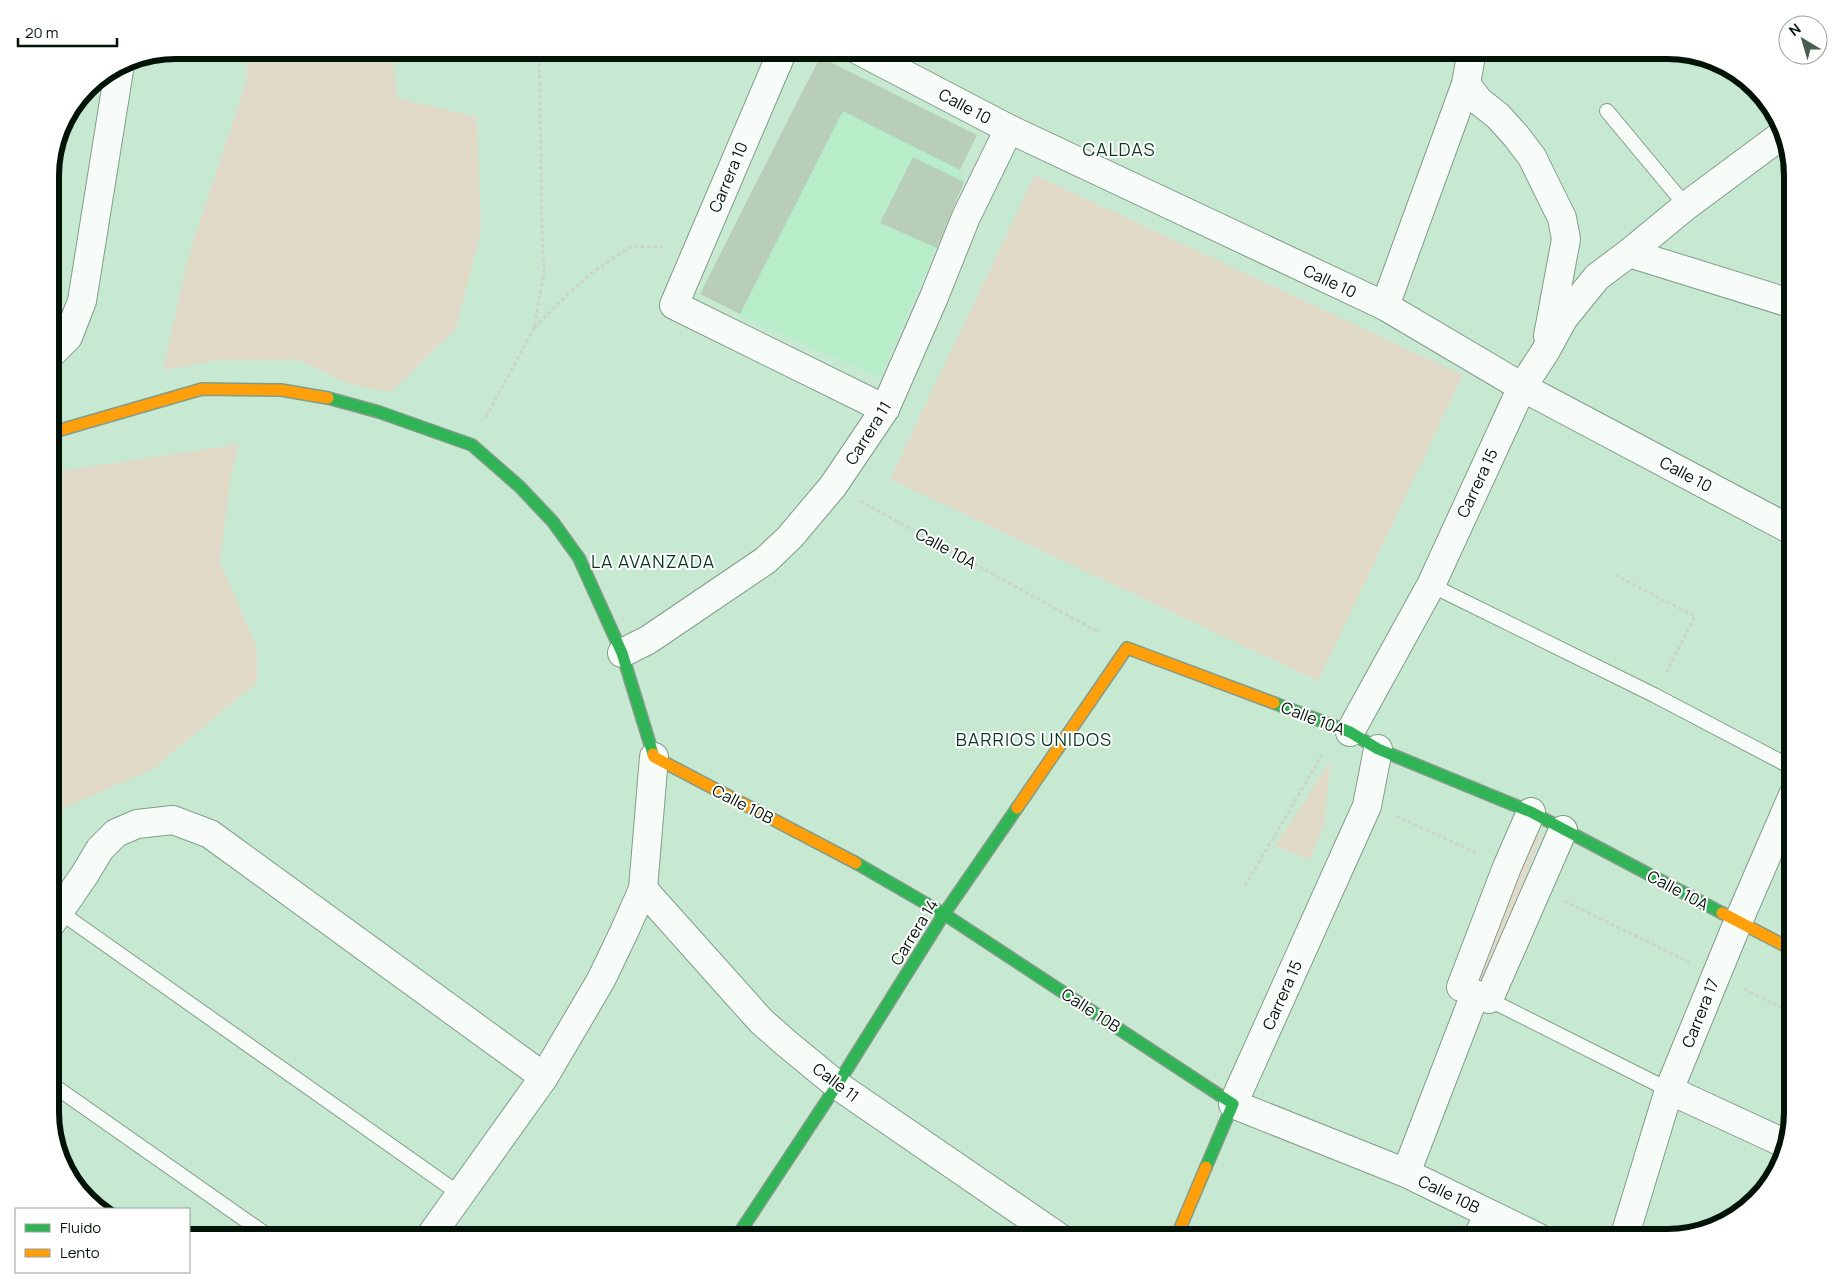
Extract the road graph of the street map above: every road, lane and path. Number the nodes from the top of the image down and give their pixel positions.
1 (539, 59) edge
2 (779, 59) edge
3 (875, 59) edge
4 (1470, 59) edge
5 (118, 73) edge
6 (1466, 84) junction
7 (1607, 111) dead end
8 (1009, 129) junction
9 (1778, 138) edge
10 (1686, 206) junction
11 (698, 248) junction
12 (1629, 253) junction
13 (1784, 301) edge
14 (1385, 306) junction
15 (534, 328) junction
16 (59, 346) edge
17 (1545, 352) junction
18 (1522, 387) junction
19 (885, 409) junction
20 (59, 431) edge
21 (472, 445) junction
22 (833, 486) junction
23 (1784, 526) edge
24 (1615, 575) dead end
25 (1431, 585) junction
26 (1127, 648) junction
27 (622, 653) junction
28 (1654, 696) junction
29 (1350, 732) junction
30 (1378, 749) junction
31 (654, 757) junction
32 (1784, 763) edge
33 (1531, 812) junction
34 (1397, 816) dead end
35 (1784, 816) edge
36 (1562, 830) junction
37 (1507, 867) junction
38 (1246, 886) dead end
39 (1537, 888) junction
40 (643, 889) junction
41 (59, 906) edge
42 (944, 914) junction
43 (59, 918) edge
44 (1738, 922) junction
45 (1784, 945) edge
46 (1716, 975) junction
47 (1475, 993) junction
48 (1784, 1009) edge
49 (544, 1077) junction
50 (838, 1085) junction
51 (59, 1089) edge
52 (1669, 1090) junction
53 (1233, 1104) junction
54 (1780, 1140) edge
55 (1406, 1173) junction
56 (461, 1195) junction
57 (1482, 1211) junction
58 (258, 1229) edge
59 (435, 1229) edge
60 (742, 1229) edge
61 (1047, 1229) edge
62 (1180, 1229) edge
63 (1473, 1229) edge
64 (1520, 1229) edge
65 (1627, 1229) edge

1 - 15 path
2 - 11 street, Carrera 10
3 - 8 street, Calle 10
4 - 6 street
5 - 16 street
6 - 14 street
6 - 17 street
7 - 10 lane
8 - 14 street, Calle 10
8 - 19 street, Carrera 11
9 - 10 street, Carrera 15
10 - 12 street, Carrera 15
11 - 15 path
11 - 19 street, Carrera 10
12 - 13 street
12 - 17 street, Carrera 15
14 - 18 street, Calle 10
15 - 21 path
17 - 18 street, Carrera 15
18 - 23 street, Calle 10
18 - 25 street, Carrera 15
19 - 22 street, Carrera 11
20 - 21 main road
21 - 27 main road
22 - 26 path, Calle 10A
22 - 27 street, Carrera 11
24 - 28 path
25 - 28 lane
25 - 29 street, Carrera 15
26 - 29 main road, Calle 10A
26 - 42 main road, Carrera 14
27 - 31 main road
28 - 32 lane
29 - 30 main road, Calle 10A
29 - 38 path
30 - 33 main road, Calle 10A
30 - 53 street, Carrera 15
31 - 40 street
31 - 42 main road, Calle 10B
33 - 36 main road, Calle 10A
33 - 37 street
34 - 37 path
35 - 44 street, Carrera 17
36 - 39 street
36 - 44 main road, Calle 10A
37 - 47 street
39 - 46 path
39 - 47 street
40 - 49 street
40 - 50 street, Calle 11
41 - 49 street
42 - 50 main road, Carrera 14
42 - 53 main road, Calle 10B
43 - 56 lane
44 - 45 main road, Calle 10A
44 - 46 street, Carrera 17
46 - 48 path
46 - 52 street, Carrera 17
47 - 52 lane
47 - 55 street
49 - 56 street
50 - 60 main road, Carrera 14
50 - 61 street, Calle 11
51 - 58 lane
52 - 54 street
52 - 65 street, Carrera 17
53 - 55 street, Calle 10B
53 - 62 main road, Carrera 15
55 - 57 street, Calle 10B
56 - 59 street
57 - 63 lane
57 - 64 street, Calle 10B

